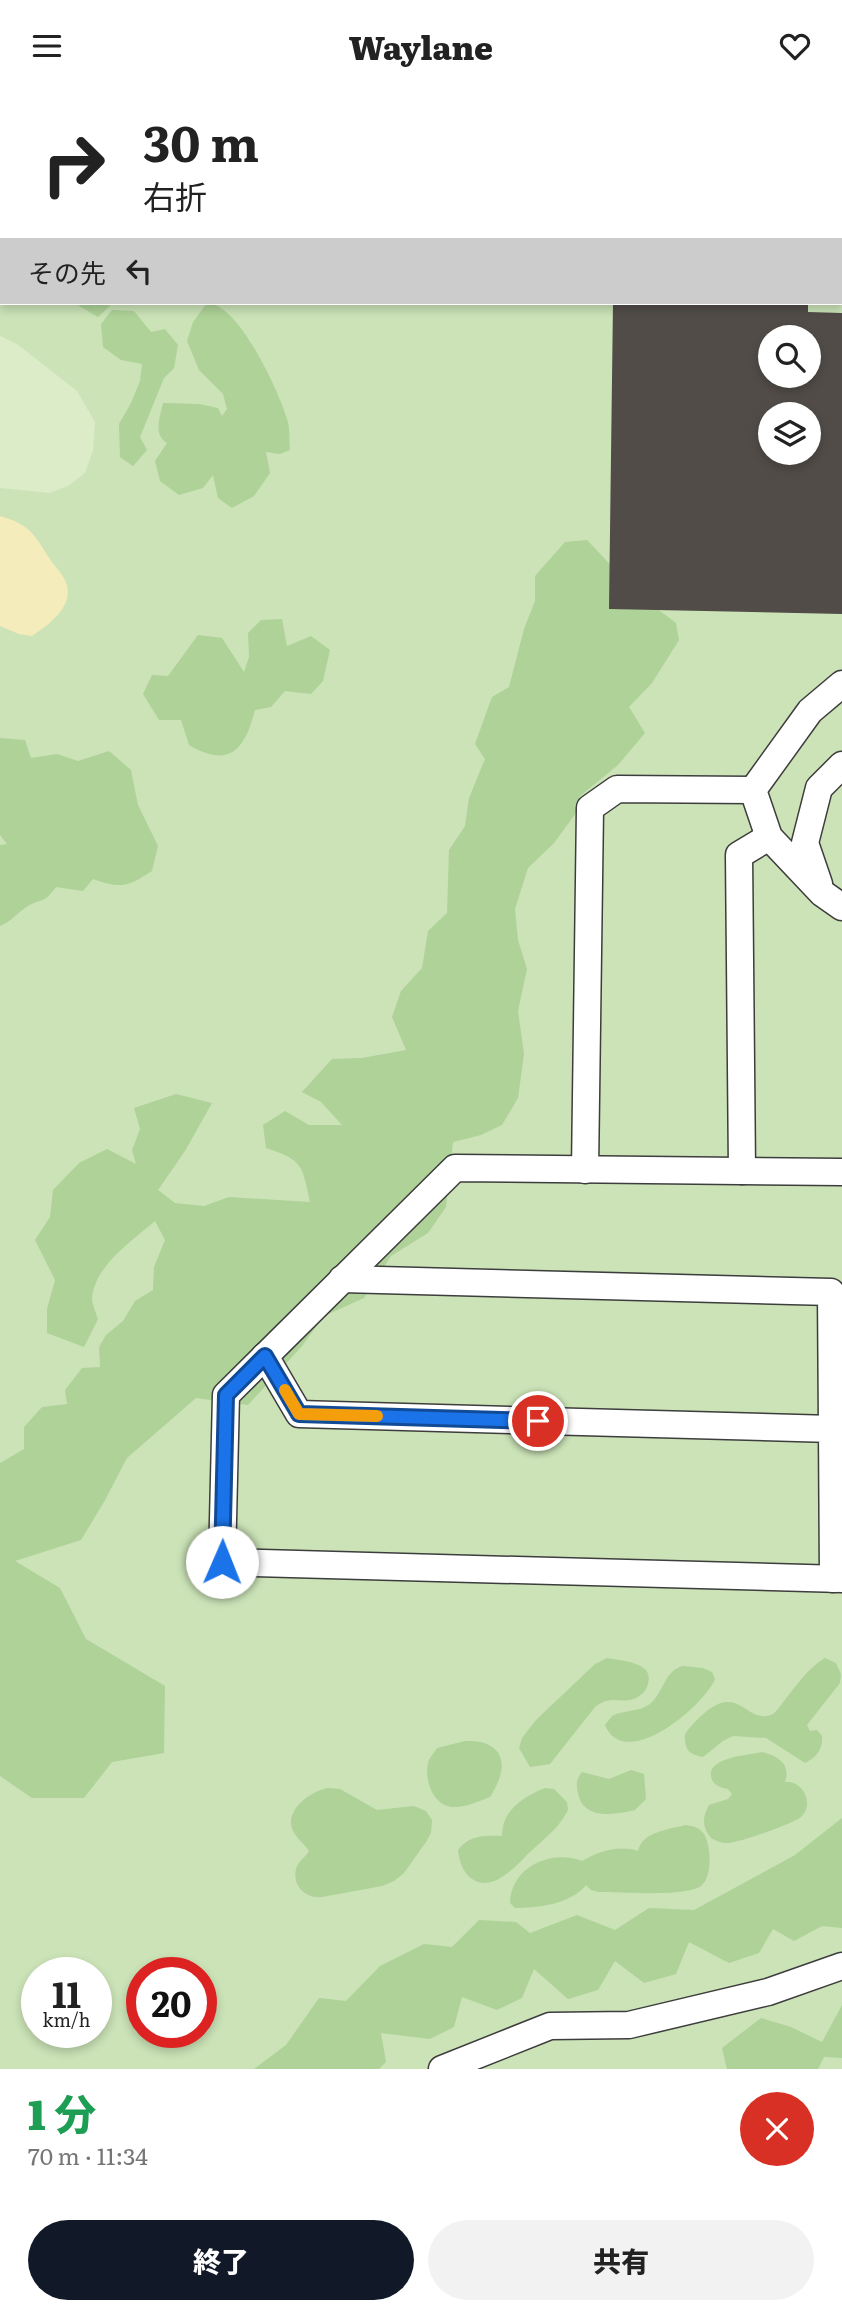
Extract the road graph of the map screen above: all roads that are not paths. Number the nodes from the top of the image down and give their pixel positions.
1 (842, 684) edge
2 (842, 765) edge
3 (753, 790) junction
4 (769, 837) junction
5 (832, 900) edge
6 (585, 1170) junction
7 (742, 1171) junction
8 (842, 1172) edge
9 (342, 1279) junction
10 (265, 1356) junction
11 (832, 1429) junction
12 (837, 1579) edge
13 (842, 1966) edge
14 (442, 2069) edge

1 - 3 lane
2 - 5 lane
3 - 4 lane
3 - 6 lane
4 - 5 lane
4 - 7 lane
6 - 7 lane
6 - 9 lane
7 - 8 lane
9 - 10 lane
9 - 11 lane
10 - 11 lane
10 - 12 lane
11 - 12 lane
13 - 14 lane

